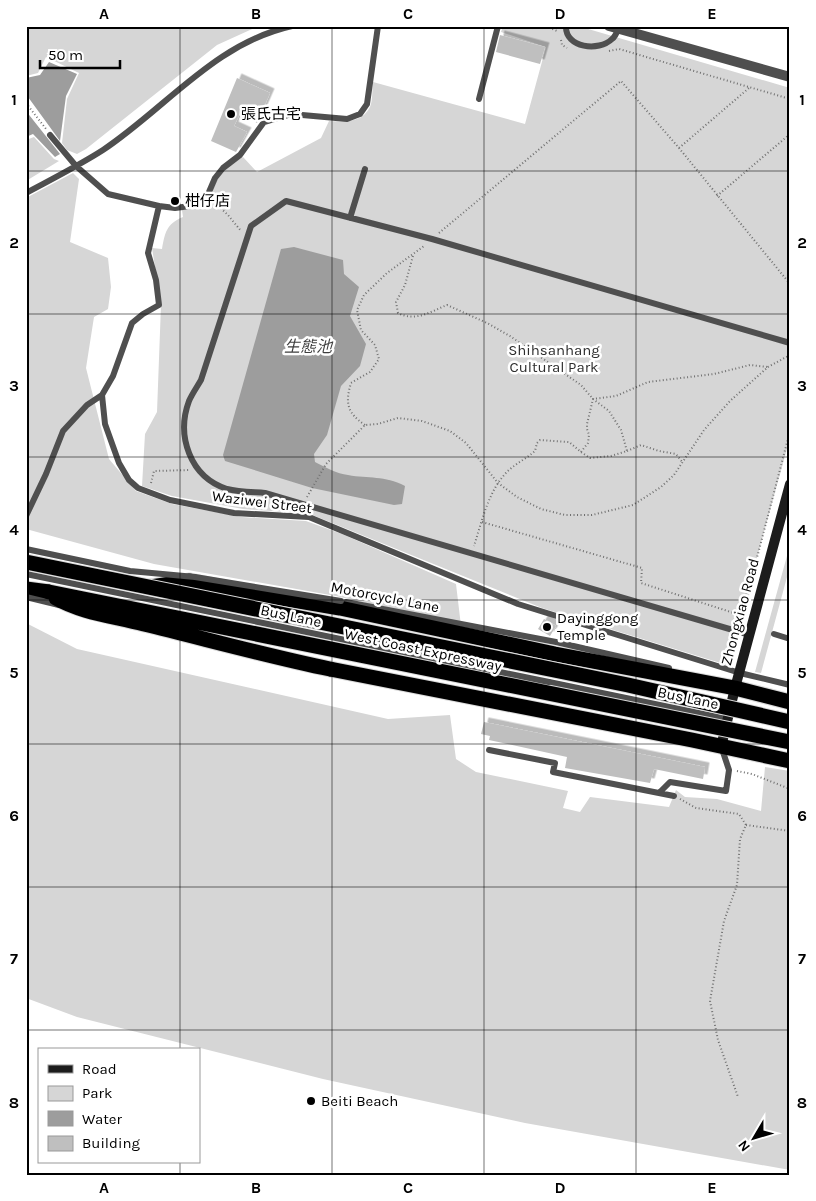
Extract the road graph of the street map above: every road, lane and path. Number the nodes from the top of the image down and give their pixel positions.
1 (292, 26) edge
2 (378, 26) edge
3 (498, 26) edge
4 (546, 26) edge
5 (566, 26) edge
6 (614, 28) edge
7 (568, 48) dead end
8 (602, 53) dead end
9 (790, 77) edge
10 (750, 88) junction
11 (790, 99) edge
12 (479, 100) dead end
13 (26, 103) edge
14 (50, 134) joint
15 (790, 134) edge
16 (679, 148) junction
17 (76, 166) junction
18 (365, 169) dead end
19 (26, 193) edge
20 (717, 196) junction
21 (204, 200) junction
22 (159, 206) junction
23 (350, 218) junction
24 (247, 239) junction
25 (432, 239) junction
26 (414, 254) junction
27 (790, 284) edge
28 (790, 343) edge
29 (790, 355) edge
30 (786, 358) junction
31 (790, 359) edge
32 (768, 367) junction
33 (102, 395) junction
34 (593, 399) junction
35 (365, 424) junction
36 (790, 431) edge
37 (626, 451) junction
38 (581, 452) junction
39 (683, 463) junction
40 (197, 470) junction
41 (498, 483) junction
42 (790, 484) edge
43 (310, 492) dead end
44 (149, 493) junction
45 (26, 516) edge
46 (482, 522) junction
47 (26, 550) edge
48 (472, 553) junction
49 (26, 562) edge
50 (26, 574) edge
51 (150, 587) junction
52 (26, 589) edge
53 (49, 592) junction
54 (26, 597) edge
55 (750, 634) junction
56 (774, 634) dead end
57 (790, 639) edge
58 (556, 648) junction
59 (740, 673) junction
60 (790, 685) edge
61 (734, 688) junction
62 (790, 702) edge
63 (545, 715) junction
64 (727, 719) junction
65 (790, 722) edge
66 (790, 742) edge
67 (721, 747) junction
68 (489, 750) dead end
69 (790, 762) edge
70 (729, 770) junction
71 (790, 789) edge
72 (659, 793) junction
73 (674, 796) joint
74 (746, 825) junction
75 (790, 831) edge
76 (738, 1097) dead end

1 - 17 lane
2 - 21 lane
3 - 12 lane
4 - 7 path
5 - 6 lane
6 - 9 street
8 - 10 path
10 - 11 path
10 - 16 path
13 - 14 path
14 - 17 lane
15 - 20 path
16 - 20 path
16 - 25 path
17 - 19 lane
17 - 22 lane
18 - 23 lane
20 - 27 path
21 - 22 lane
21 - 24 path
22 - 33 lane
23 - 24 lane
23 - 25 lane
24 - 40 lane
25 - 26 path
25 - 28 lane
26 - 34 path
26 - 35 path
29 - 30 path
30 - 31 path
30 - 32 path
32 - 34 path
32 - 39 path
33 - 44 lane, Waziwei Street
33 - 45 lane
34 - 37 path
34 - 38 path
35 - 41 path
35 - 43 path
36 - 46 path
37 - 38 path
37 - 39 path
38 - 41 path
39 - 41 path
40 - 44 path
40 - 48 lane
41 - 46 path
42 - 55 street, Zhongxiao Road
44 - 59 lane, Waziwei Street
46 - 48 path
47 - 58 lane, Motorcycle Lane, bridge
48 - 55 lane
49 - 51 highway, West Coast Expressway, bridge
50 - 64 lane, Bus Lane, bridge
51 - 58 highway
51 - 65 highway, West Coast Expressway, bridge
52 - 53 highway, West Coast Expressway
53 - 63 highway, bridge
53 - 66 highway, West Coast Expressway, bridge
54 - 63 lane, bridge
55 - 59 street, Zhongxiao Road
56 - 57 lane
58 - 61 highway
59 - 60 lane, Waziwei Street
59 - 61 street, Zhongxiao Road
61 - 62 highway
61 - 64 street, Zhongxiao Road
63 - 67 highway
64 - 67 street, Zhongxiao Road
67 - 69 highway
67 - 70 lane
68 - 72 lane
70 - 71 path
70 - 72 lane
72 - 73 lane
73 - 74 path
74 - 75 path
74 - 76 path

